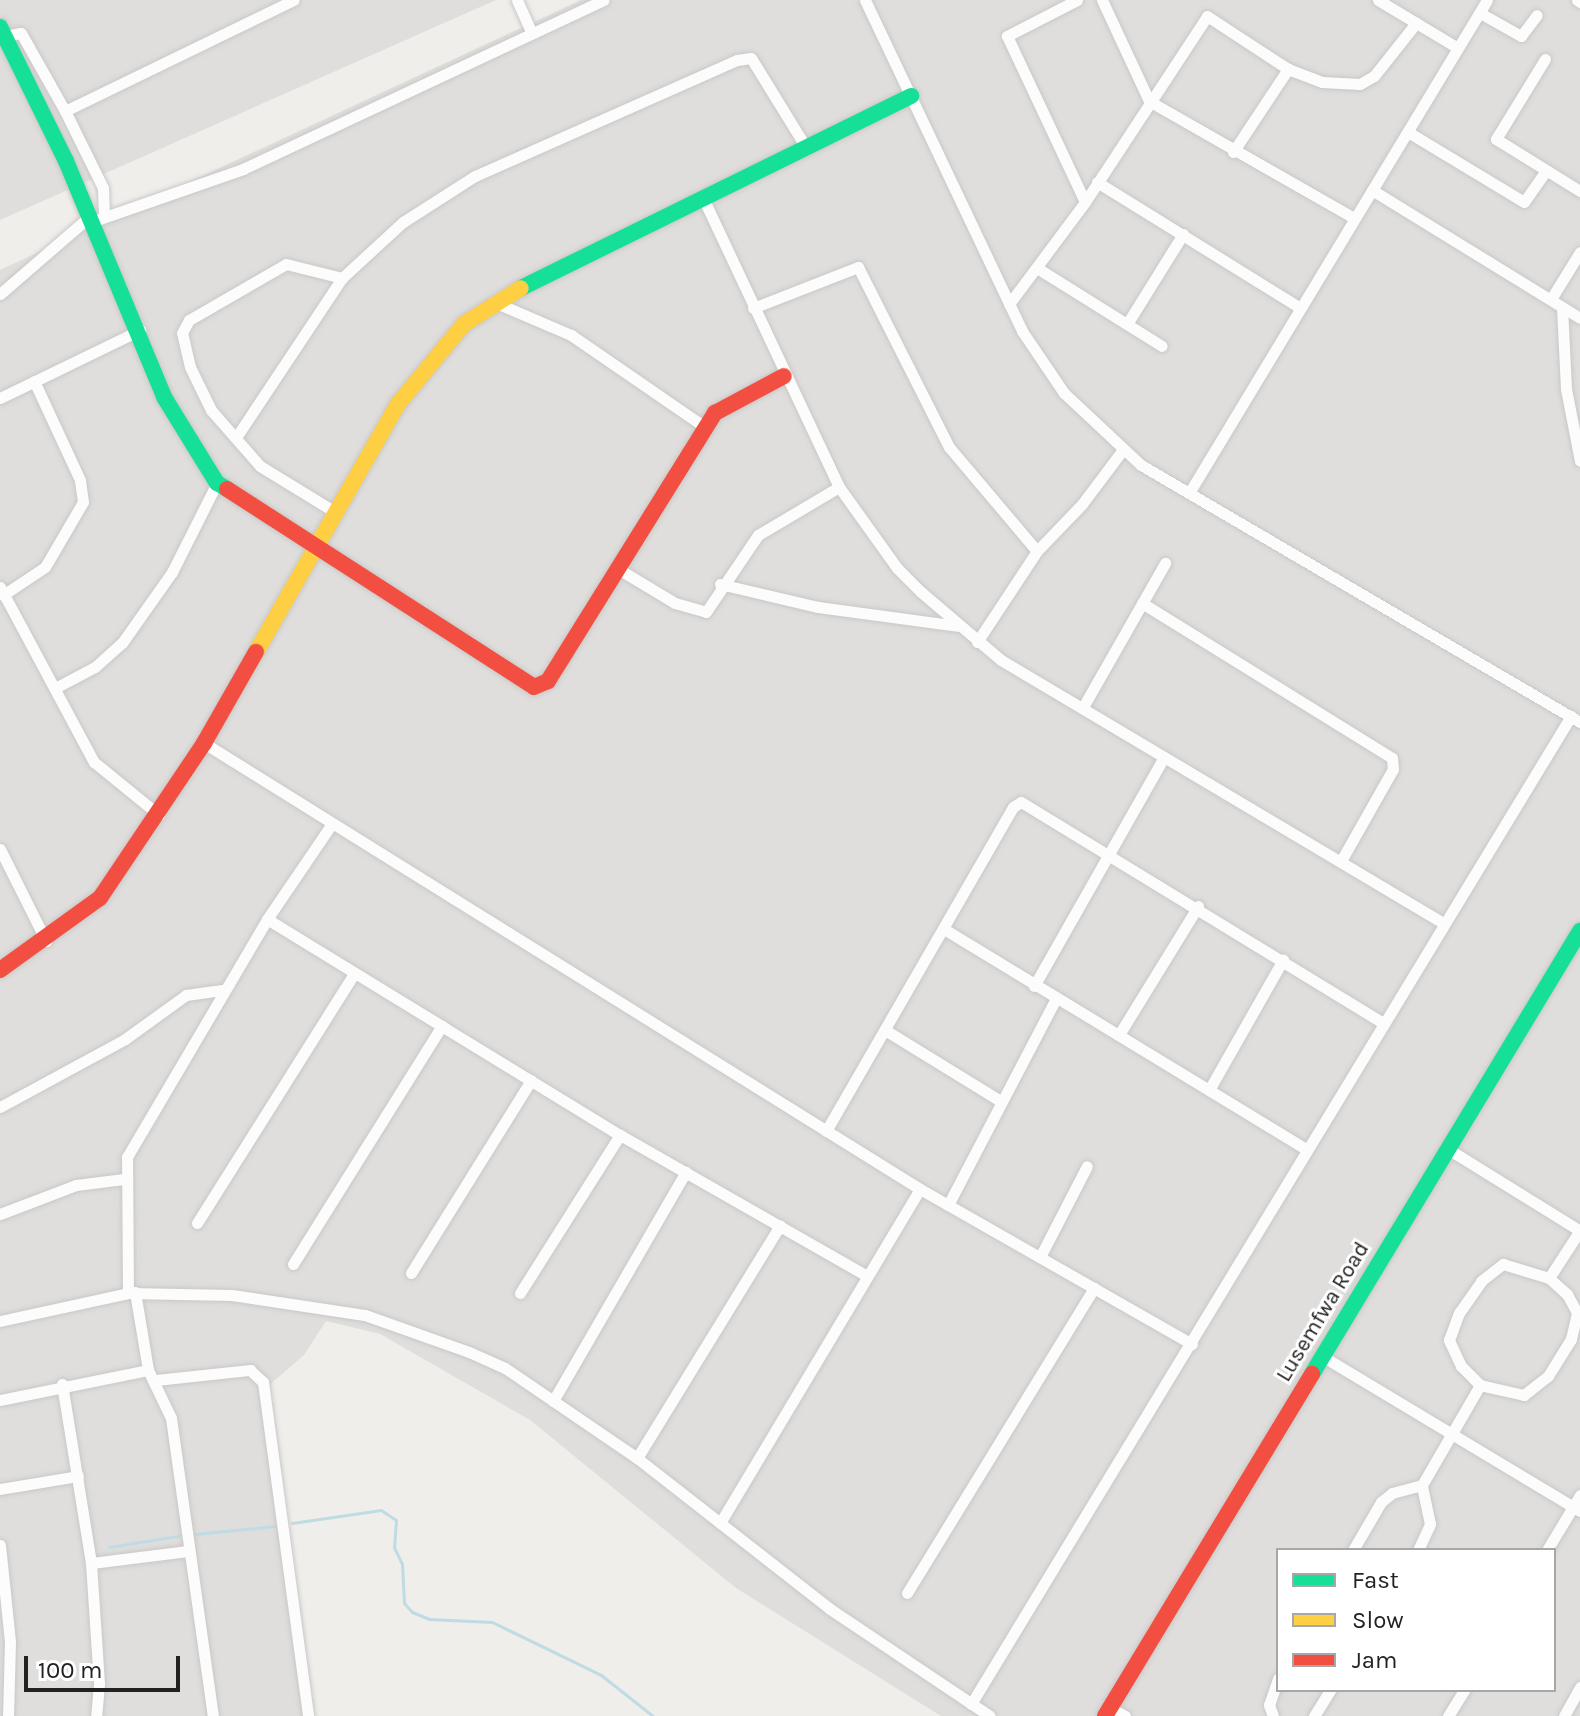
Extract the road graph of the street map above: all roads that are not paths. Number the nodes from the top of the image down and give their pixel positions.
1 (294, 0) edge
2 (517, 0) edge
3 (603, 0) edge
4 (865, 0) edge
5 (1077, 0) edge
6 (1102, 0) edge
7 (1378, 0) edge
8 (1487, 0) edge
9 (1480, 13) junction
10 (1537, 15) dead end
11 (1416, 23) junction
12 (2, 31) edge
13 (532, 33) junction
14 (1458, 48) junction
15 (1545, 59) dead end
16 (1288, 69) junction
17 (911, 96) junction
18 (1149, 101) junction
19 (65, 111) junction
20 (1408, 132) junction
21 (807, 149) junction
22 (1233, 152) junction
23 (1546, 171) junction
24 (1097, 182) junction
25 (1372, 190) junction
26 (1580, 191) edge
27 (704, 200) junction
28 (1085, 202) junction
29 (1354, 218) junction
30 (95, 219) junction
31 (1183, 234) junction
32 (1580, 252) edge
33 (1037, 268) junction
34 (342, 278) junction
35 (0, 294) edge
36 (1551, 299) junction
37 (494, 302) junction
38 (1009, 304) junction
39 (1562, 307) junction
40 (753, 308) junction
41 (1300, 308) junction
42 (1580, 318) edge
43 (1127, 324) junction
44 (140, 330) junction
45 (1162, 346) dead end
46 (784, 376) junction
47 (34, 381) junction
48 (0, 398) edge
49 (705, 427) junction
50 (237, 436) junction
51 (1122, 451) junction
52 (1580, 461) edge
53 (217, 483) junction
54 (839, 487) junction
55 (1189, 493) junction
56 (335, 512) junction
57 (315, 548) junction
58 (1037, 551) junction
59 (1165, 563) dead end
60 (620, 570) junction
61 (720, 584) junction
62 (2, 591) edge
63 (1142, 603) junction
64 (958, 626) junction
65 (977, 642) junction
66 (57, 687) junction
67 (1083, 707) junction
68 (1575, 719) edge
69 (204, 743) junction
70 (1164, 757) junction
71 (159, 815) junction
72 (331, 825) junction
73 (0, 849) edge
74 (1110, 854) junction
75 (1341, 861) junction
76 (1198, 906) junction
77 (267, 919) junction
78 (1443, 923) junction
79 (944, 929) junction
80 (1580, 931) edge
81 (46, 941) junction
82 (1283, 960) junction
83 (0, 970) edge
84 (354, 974) junction
85 (1034, 986) junction
86 (222, 990) junction
87 (1056, 998) junction
88 (1382, 1022) junction
89 (442, 1026) junction
90 (885, 1030) junction
91 (1120, 1033) junction
92 (531, 1080) junction
93 (1209, 1090) junction
94 (1002, 1102) junction
95 (0, 1107) edge
96 (826, 1131) junction
97 (620, 1135) junction
98 (1306, 1149) junction
99 (1448, 1149) junction
100 (1087, 1166) dead end
101 (686, 1172) junction
102 (124, 1179) junction
103 (920, 1189) junction
104 (948, 1205) junction
105 (0, 1214) edge
106 (197, 1223) dead end
107 (780, 1226) junction
108 (1580, 1231) edge
109 (1040, 1257) junction
110 (293, 1264) dead end
111 (411, 1273) dead end
112 (865, 1275) junction
113 (1549, 1278) junction
114 (1094, 1288) junction
115 (131, 1293) junction
116 (520, 1293) dead end
117 (0, 1321) edge
118 (1192, 1344) junction
119 (1322, 1356) junction
120 (152, 1375) junction
121 (62, 1384) junction
122 (1480, 1385) junction
123 (0, 1400) edge
124 (553, 1401) junction
125 (1455, 1433) junction
126 (637, 1458) junction
127 (78, 1476) junction
128 (1422, 1485) junction
129 (0, 1489) edge
130 (1580, 1495) edge
131 (1576, 1509) edge
132 (720, 1523) junction
133 (0, 1545) edge
134 (1354, 1548) edge
135 (1419, 1548) edge
136 (1548, 1548) edge
137 (188, 1551) junction
138 (91, 1563) junction
139 (907, 1593) dead end
140 (1276, 1685) edge
141 (1580, 1687) edge
142 (1329, 1692) edge
143 (1463, 1692) edge
144 (971, 1704) junction
145 (1114, 1713) edge
146 (8, 1716) edge
147 (96, 1716) edge
148 (213, 1716) edge
149 (308, 1716) edge
150 (990, 1716) edge
151 (1273, 1716) edge
152 (1314, 1716) edge
153 (1448, 1716) edge
154 (1564, 1716) edge

1 - 19 street
2 - 13 street
3 - 13 street
4 - 17 street
5 - 28 street
6 - 18 street
7 - 11 street
8 - 9 street
9 - 10 street
9 - 14 street
11 - 14 street
11 - 16 street
12 - 19 street
12 - 30 street
13 - 30 street
14 - 20 street
15 - 23 street
16 - 18 street
16 - 22 street
17 - 21 street
17 - 38 street
18 - 22 street
18 - 24 street
19 - 30 street
20 - 23 street
20 - 25 street
21 - 27 street
21 - 34 street
22 - 29 street
23 - 26 street
24 - 28 street
24 - 31 street
25 - 29 street
25 - 36 street
27 - 37 street
27 - 40 street
28 - 33 street
29 - 41 street
30 - 35 street
30 - 44 street
31 - 41 street
31 - 43 street
32 - 36 street
33 - 38 street
33 - 43 street
34 - 50 street
34 - 50 street
36 - 39 street
37 - 49 street
37 - 56 street
38 - 51 street
39 - 42 street
39 - 52 street
40 - 46 street
40 - 58 street
41 - 55 street
43 - 45 street
44 - 47 street
44 - 53 street
46 - 49 street
46 - 54 street
47 - 48 street
47 - 62 street
49 - 60 street
50 - 56 street
51 - 55 street
51 - 58 street
53 - 57 street
53 - 66 street
54 - 61 street
54 - 64 street
55 - 68 street
56 - 57 street
57 - 60 street
57 - 69 street
58 - 65 street
59 - 63 street
60 - 61 street
61 - 64 street
62 - 66 street
63 - 67 street
63 - 75 street
64 - 65 street
65 - 67 street
66 - 71 street
67 - 70 street
68 - 78 street
69 - 71 street
69 - 72 street
70 - 74 street
70 - 75 street
71 - 81 street
72 - 77 street
72 - 96 street
73 - 81 street
74 - 76 street
74 - 79 street
74 - 85 street
75 - 78 street
76 - 82 street
76 - 91 street
77 - 84 street
77 - 86 street
78 - 88 street
79 - 85 street
79 - 90 street
80 - 99 street, Lusemfwa Road
81 - 83 street
82 - 88 street
82 - 93 street
84 - 89 street
84 - 106 street
85 - 87 street
86 - 95 street
86 - 102 street
87 - 91 street
87 - 94 street
88 - 98 street
89 - 92 street
89 - 110 street
90 - 94 street
90 - 96 street
91 - 93 street
92 - 97 street
92 - 111 street
93 - 98 street
94 - 104 street
96 - 103 street
97 - 101 street
97 - 116 street
98 - 118 street
99 - 108 street
99 - 119 street, Lusemfwa Road
100 - 109 street
101 - 107 street
101 - 124 street
102 - 105 street
102 - 115 street
103 - 104 street
103 - 112 street
104 - 109 street
107 - 112 street
107 - 126 street
108 - 113 street
109 - 114 street
112 - 132 street
113 - 122 street
113 - 122 street
114 - 118 street
114 - 139 street
115 - 117 street
115 - 120 street
115 - 124 street
118 - 144 street
119 - 125 street
119 - 145 street, Lusemfwa Road
120 - 121 street
120 - 137 street
120 - 149 street
121 - 123 street
121 - 127 street
122 - 125 street
124 - 126 street
125 - 128 street
125 - 131 street
126 - 132 street
127 - 129 street
127 - 138 street
128 - 134 street
128 - 135 street
130 - 131 street
131 - 136 street
132 - 144 street
133 - 146 street
137 - 138 street
137 - 148 street
138 - 147 street
140 - 151 street
141 - 154 street
142 - 152 street
143 - 153 street
144 - 150 street

